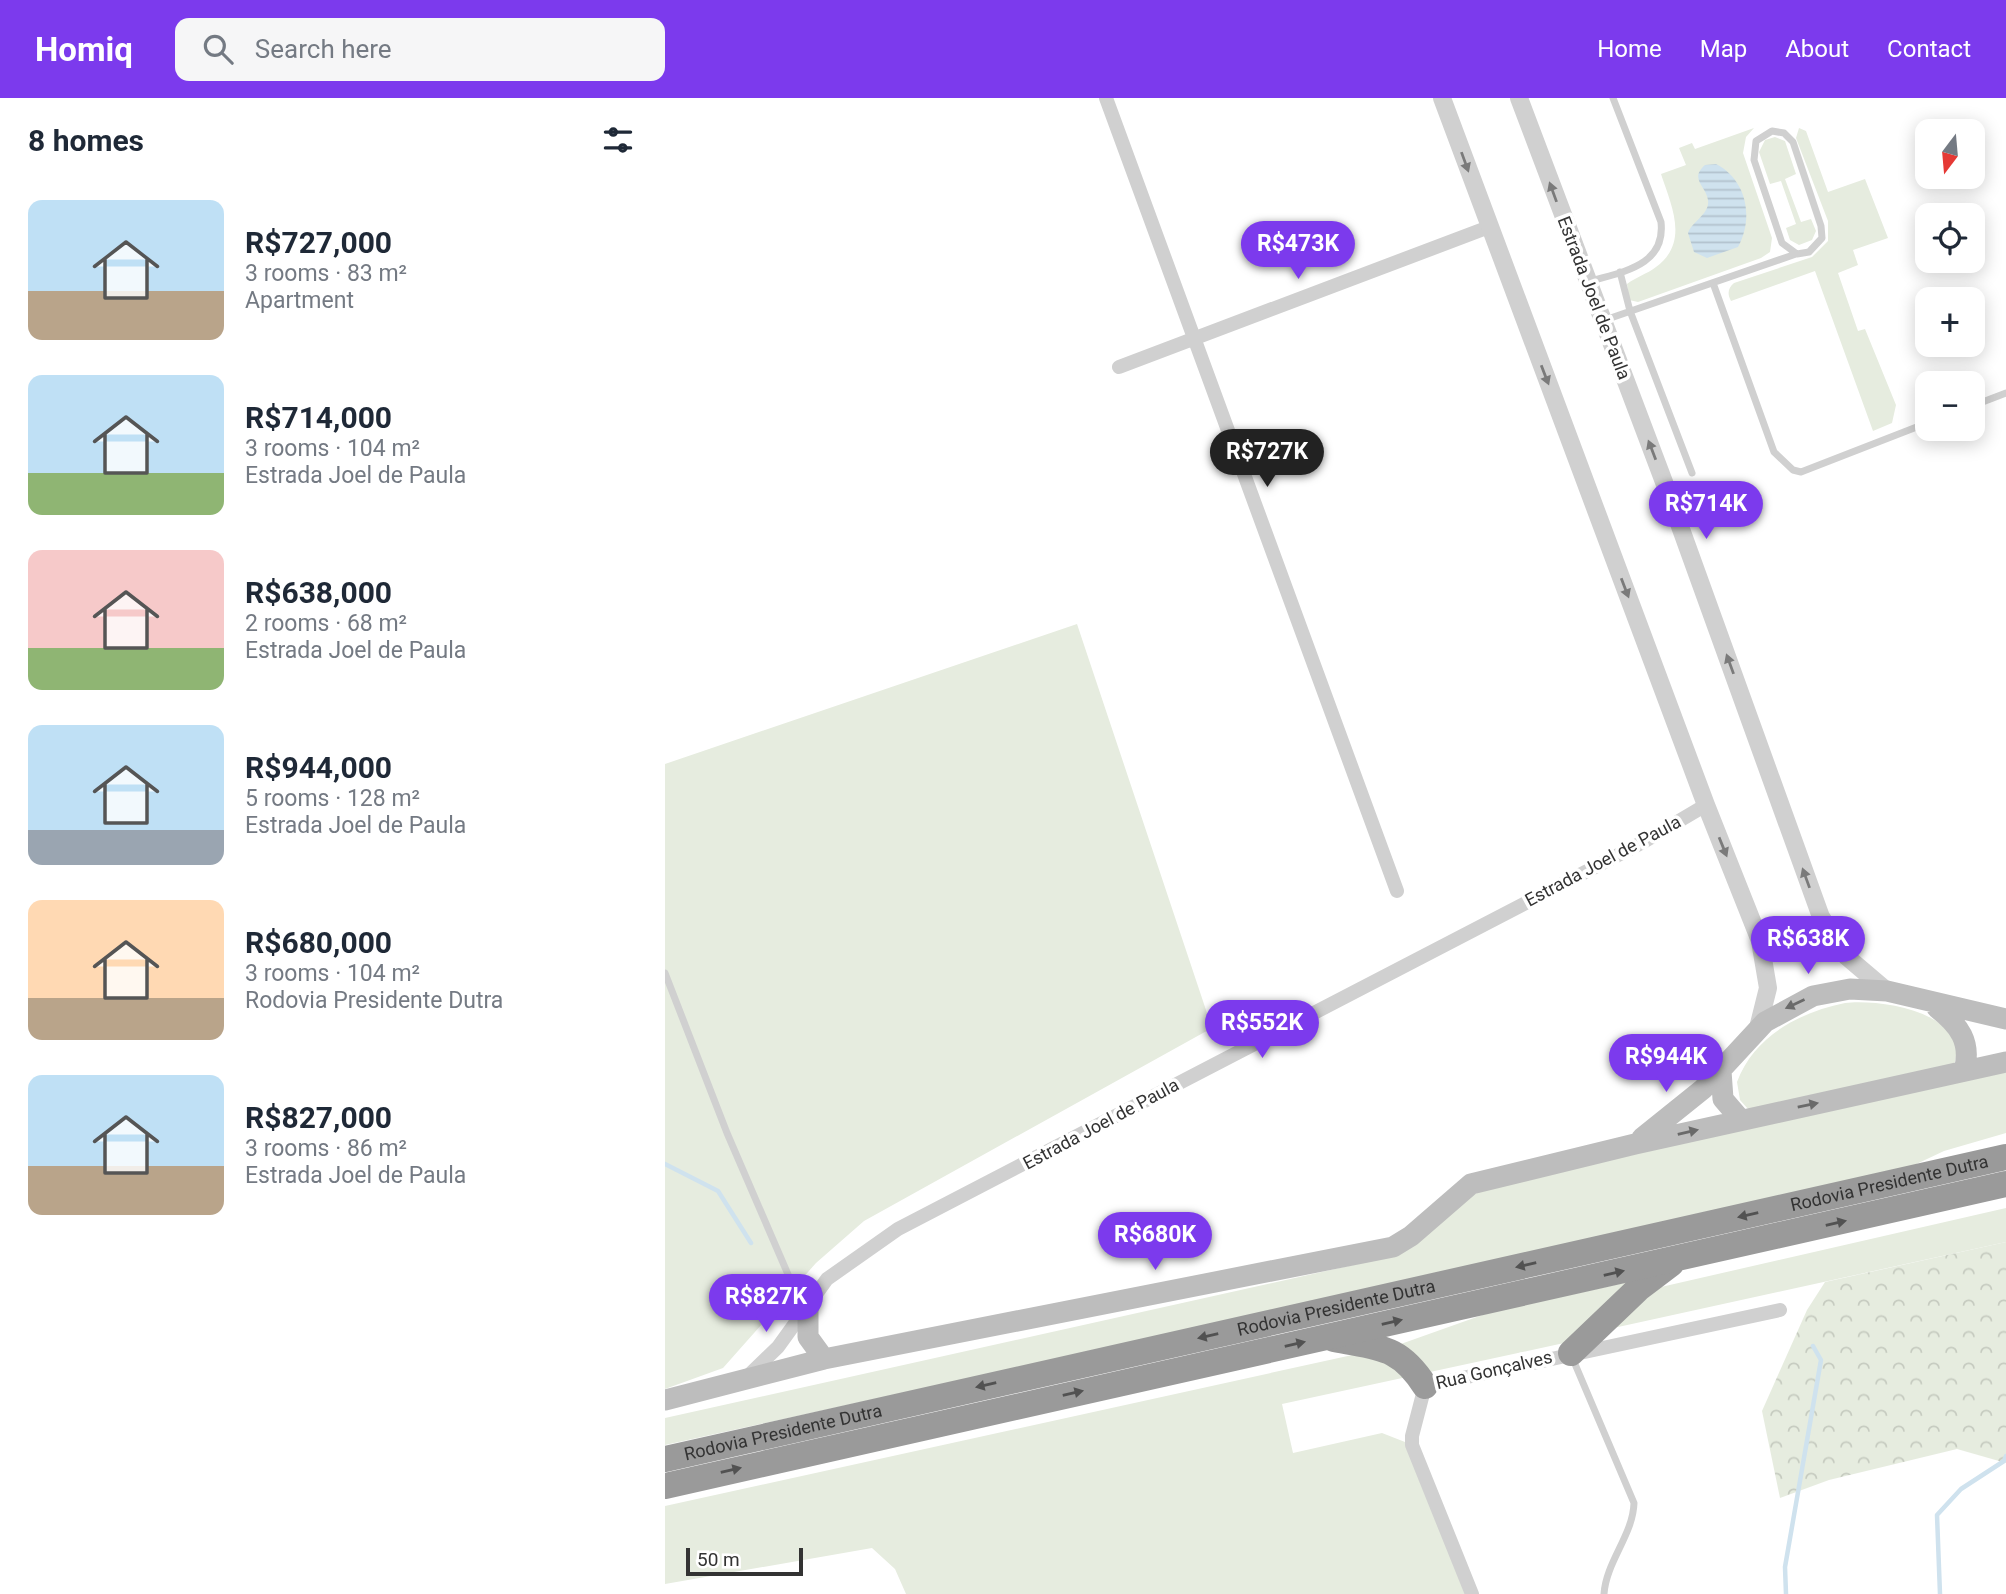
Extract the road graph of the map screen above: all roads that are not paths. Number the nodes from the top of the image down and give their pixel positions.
1 (1106, 98) edge
2 (1442, 98) edge
3 (1519, 98) edge
4 (1613, 98) edge
5 (1489, 227) junction
6 (1797, 254) junction
7 (1620, 272) junction
8 (1587, 282) junction
9 (1713, 283) junction
10 (1630, 311) junction
11 (1602, 321) junction
12 (1193, 339) junction
13 (1119, 368) dead end
14 (2006, 393) edge
15 (1985, 400) edge
16 (1915, 428) edge
17 (1692, 473) dead end
18 (1706, 805) junction
19 (1397, 891) dead end
20 (665, 973) edge
21 (1887, 991) junction
22 (1933, 1004) junction
23 (2006, 1019) edge
24 (1758, 1028) junction
25 (2006, 1062) edge
26 (1721, 1071) junction
27 (1964, 1071) junction
28 (1741, 1120) junction
29 (1635, 1144) junction
30 (2006, 1157) edge
31 (2006, 1184) edge
32 (1681, 1258) junction
33 (808, 1307) junction
34 (1780, 1310) dead end
35 (1325, 1337) junction
36 (1571, 1353) junction
37 (824, 1359) junction
38 (745, 1379) junction
39 (1426, 1386) junction
40 (665, 1401) edge
41 (665, 1459) edge
42 (665, 1486) edge
43 (1472, 1594) edge
44 (1604, 1594) edge

1 - 12 street
2 -> 5 street
8 -> 3 street, Estrada Joel de Paula
4 - 7 lane
5 - 12 street
5 -> 18 street
6 - 6 lane
6 - 9 lane
7 - 8 lane
7 - 10 lane
8 - 11 street, Estrada Joel de Paula
9 - 10 lane
9 - 16 lane
10 - 11 lane
10 - 17 lane
21 -> 11 street, Estrada Joel de Paula
12 - 13 street
12 - 19 street
14 - 15 lane
18 -> 24 street
18 - 33 street, Estrada Joel de Paula
20 - 33 lane
21 - 22 main road
21 -> 24 main road
22 - 23 main road
22 - 27 main road
24 - 26 main road
25 - 27 main road
26 - 28 main road
26 - 29 main road
28 -> 27 main road
29 -> 28 main road
29 - 37 main road
30 -> 41 highway, Rodovia Presidente Dutra
32 -> 31 highway, Rodovia Presidente Dutra
35 -> 32 highway, Rodovia Presidente Dutra
32 - 36 highway
33 - 37 main road
33 - 38 street, Estrada Joel de Paula
34 - 36 street, Rua Gonçalves
35 - 39 highway
42 -> 35 highway, Rodovia Presidente Dutra
36 - 39 street, Rua Gonçalves
36 - 44 lane
37 - 38 main road
38 - 40 main road
39 - 43 street, Rua Gonçalves

